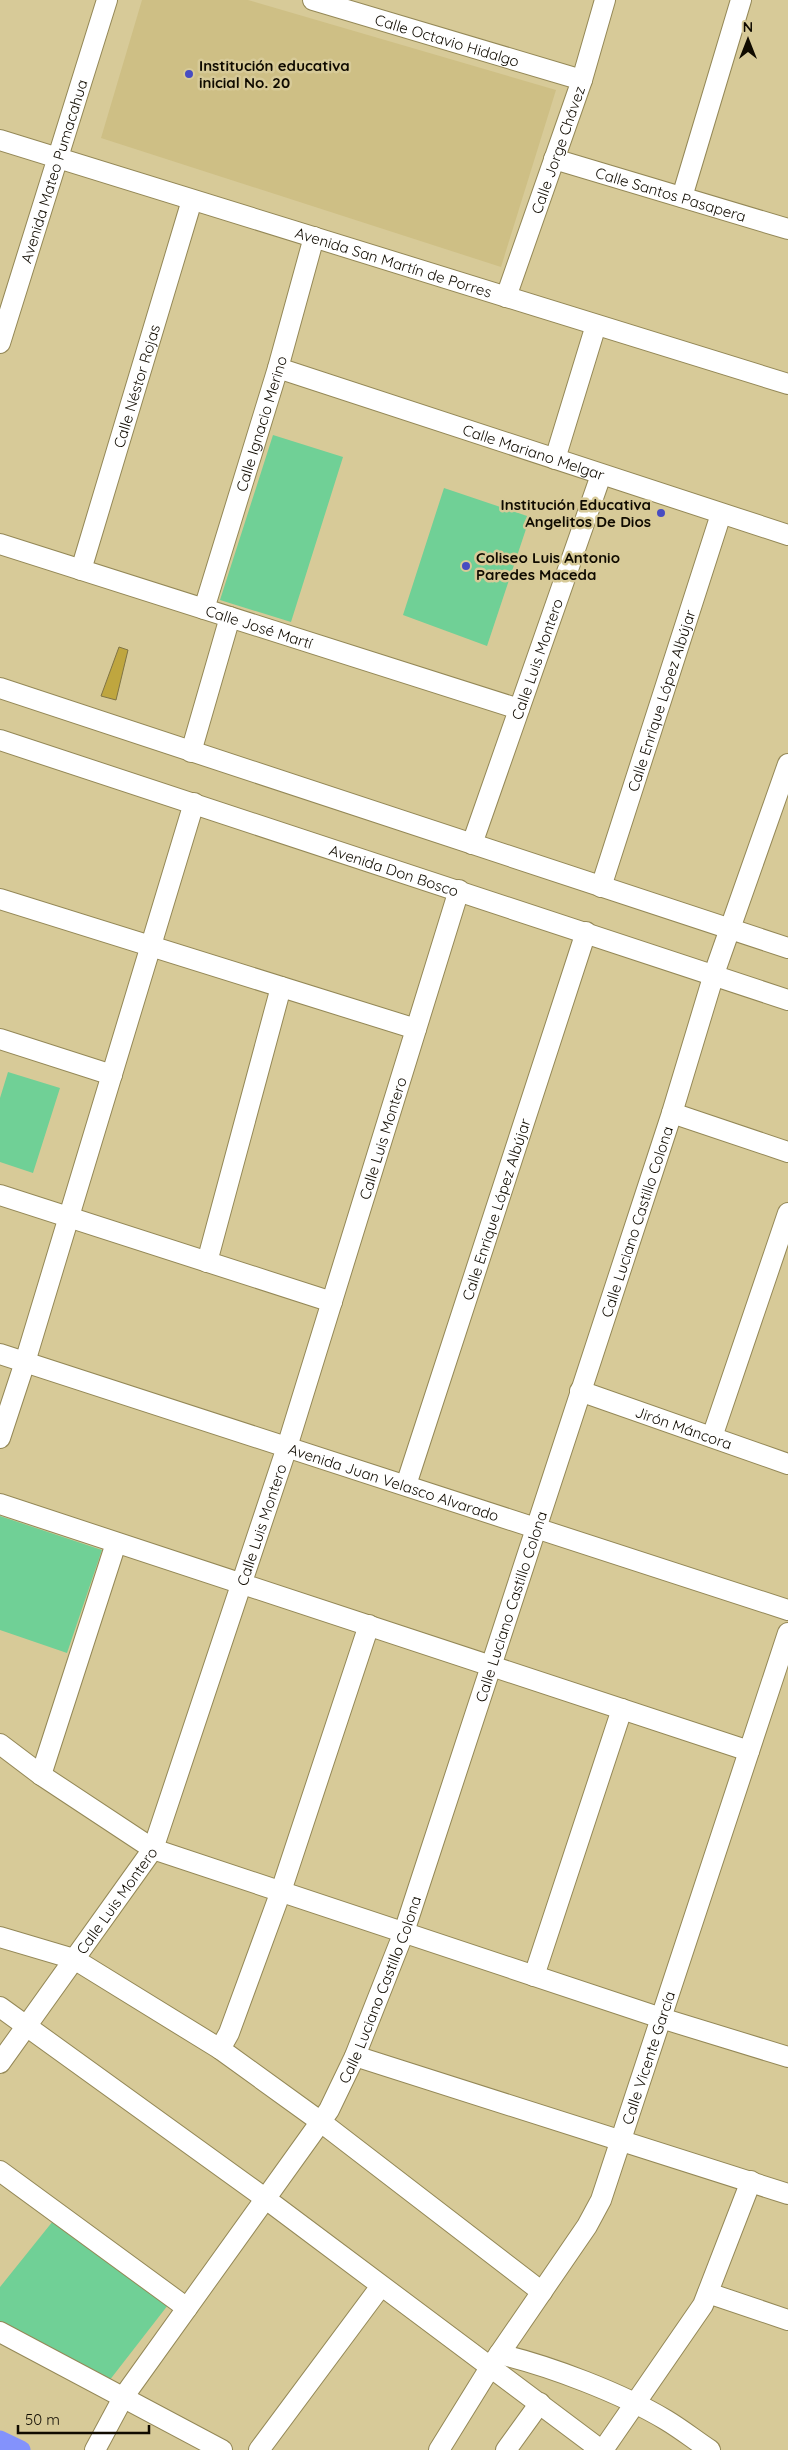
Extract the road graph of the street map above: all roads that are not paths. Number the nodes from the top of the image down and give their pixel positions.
1 (107, 0) edge
2 (313, 0) edge
3 (605, 0) edge
4 (742, 0) edge
5 (582, 80) junction
6 (0, 140) edge
7 (58, 158) junction
8 (554, 159) junction
9 (682, 197) junction
10 (192, 200) junction
11 (788, 229) edge
12 (314, 238) junction
13 (506, 297) junction
14 (596, 325) junction
15 (0, 343) edge
16 (278, 368) junction
17 (788, 384) edge
18 (554, 459) junction
19 (602, 475) junction
20 (721, 514) junction
21 (788, 535) edge
22 (0, 544) edge
23 (81, 570) junction
24 (204, 609) junction
25 (230, 617) junction
26 (0, 688) edge
27 (519, 709) junction
28 (0, 740) edge
29 (191, 752) junction
30 (788, 764) edge
31 (194, 803) junction
32 (472, 844) junction
33 (601, 887) junction
34 (459, 890) junction
35 (0, 899) edge
36 (731, 929) junction
37 (586, 932) junction
38 (150, 947) junction
39 (788, 948) edge
40 (714, 974) junction
41 (281, 987) junction
42 (788, 1000) edge
43 (416, 1029) junction
44 (0, 1039) edge
45 (112, 1074) junction
46 (672, 1113) junction
47 (788, 1152) edge
48 (0, 1195) edge
49 (788, 1213) edge
50 (69, 1217) junction
51 (207, 1262) junction
52 (332, 1302) junction
53 (0, 1354) edge
54 (25, 1362) junction
55 (580, 1391) junction
56 (712, 1437) junction
57 (0, 1438) edge
58 (287, 1447) junction
59 (788, 1464) edge
60 (406, 1485) junction
61 (0, 1504) edge
62 (536, 1528) junction
63 (116, 1543) junction
64 (242, 1583) junction
65 (788, 1610) edge
66 (369, 1625) junction
67 (788, 1633) edge
68 (491, 1665) junction
69 (622, 1709) junction
70 (0, 1744) edge
71 (749, 1751) junction
72 (41, 1775) junction
73 (152, 1848) junction
74 (280, 1891) junction
75 (404, 1932) junction
76 (0, 1938) edge
77 (74, 1959) junction
78 (534, 1976) junction
79 (0, 2007) edge
80 (661, 2018) junction
81 (26, 2027) junction
82 (220, 2049) junction
83 (355, 2056) junction
84 (788, 2057) edge
85 (0, 2063) edge
86 (321, 2122) junction
87 (621, 2140) junction
88 (0, 2171) edge
89 (751, 2181) junction
90 (788, 2194) edge
91 (266, 2200) junction
92 (380, 2286) junction
93 (542, 2292) junction
94 (708, 2293) junction
95 (187, 2308) junction
96 (788, 2320) edge
97 (0, 2332) edge
98 (495, 2360) junction
99 (124, 2396) junction
100 (540, 2403) junction
101 (635, 2403) junction
102 (95, 2450) edge
103 (222, 2450) edge
104 (258, 2450) edge
105 (439, 2450) edge
106 (506, 2450) edge
107 (602, 2450) edge
108 (710, 2450) edge

1 - 7 street, Avenida Mateo Pumacahua
2 - 5 street, Calle Octavio Hidalgo
3 - 5 street, Calle Jorge Chávez
4 - 9 street
5 - 8 street, Calle Jorge Chávez
6 - 7 street, Avenida San Martín de Porres
7 - 10 street, Avenida San Martín de Porres
7 - 15 street, Avenida Mateo Pumacahua
8 - 9 street, Calle Santos Pasapera
8 - 13 street, Calle Jorge Chávez
9 - 11 street, Calle Santos Pasapera
10 - 12 street, Avenida San Martín de Porres
10 - 23 street, Calle Néstor Rojas
12 - 13 street, Avenida San Martín de Porres
12 - 16 street, Calle Ignacio Merino
13 - 14 street, Avenida San Martín de Porres
14 - 17 street, Avenida San Martín de Porres
14 - 18 street
16 - 18 street, Calle Mariano Melgar
16 - 24 street, Calle Ignacio Merino
18 - 19 street, Calle Mariano Melgar
19 - 20 street, Calle Mariano Melgar
19 - 27 street, Calle Luis Montero
20 - 21 street, Calle Mariano Melgar
20 - 33 street, Calle Enrique López Albújar
22 - 23 street, Calle José Martí
23 - 24 street, Calle José Martí
24 - 25 street, Calle José Martí
25 - 27 street, Calle José Martí
25 - 29 street
26 - 29 street
27 - 32 street, Calle Luis Montero
28 - 31 street, Avenida Don Bosco
29 - 32 street
30 - 36 street, Calle Luciano Castillo Colona
31 - 34 street, Avenida Don Bosco
31 - 38 street
32 - 33 street
33 - 36 street
34 - 37 street, Avenida Don Bosco
34 - 43 street, Calle Luis Montero
35 - 38 street
36 - 39 street
36 - 40 street, Calle Luciano Castillo Colona
37 - 40 street, Avenida Don Bosco
37 - 60 street, Calle Enrique López Albújar
38 - 41 street
38 - 45 street
40 - 42 street, Avenida Don Bosco
40 - 46 street, Calle Luciano Castillo Colona
41 - 43 street
41 - 51 street
43 - 52 street, Calle Luis Montero
44 - 45 street
45 - 50 street
46 - 47 street
46 - 55 street, Calle Luciano Castillo Colona
48 - 50 street
49 - 56 street
50 - 51 street
50 - 54 street
51 - 52 street
52 - 58 street, Calle Luis Montero
53 - 54 street, Avenida Juan Velasco Alvarado
54 - 57 street
54 - 58 street, Avenida Juan Velasco Alvarado
55 - 56 street, Jirón Máncora
55 - 62 street, Calle Luciano Castillo Colona
56 - 59 street, Jirón Máncora
58 - 60 street, Avenida Juan Velasco Alvarado
58 - 64 street, Calle Luis Montero
60 - 62 street, Avenida Juan Velasco Alvarado
61 - 63 street
62 - 65 street, Avenida Juan Velasco Alvarado
62 - 68 street, Calle Luciano Castillo Colona
63 - 64 street
63 - 72 street
64 - 66 street
64 - 73 street, Calle Luis Montero
66 - 68 street
66 - 74 street
67 - 71 street, Calle Vicente García
68 - 69 street
68 - 75 street, Calle Luciano Castillo Colona
69 - 71 street
69 - 78 street
70 - 72 street
71 - 80 street, Calle Vicente García
72 - 73 street
73 - 74 street
73 - 77 street, Calle Luis Montero
74 - 75 street
74 - 82 street
75 - 78 street
75 - 83 street, Calle Luciano Castillo Colona
76 - 77 street
77 - 81 street, Calle Luis Montero
77 - 82 street
78 - 80 street
79 - 81 street
80 - 84 street
80 - 87 street, Calle Vicente García
81 - 85 street, Calle Luis Montero
81 - 91 street
82 - 86 street
83 - 86 street, Calle Luciano Castillo Colona
83 - 87 street
86 - 91 street, Calle Luciano Castillo Colona
86 - 93 street
87 - 89 street
87 - 93 street, Calle Vicente García
88 - 95 street
89 - 90 street
89 - 94 street
91 - 92 street
91 - 95 street, Calle Luciano Castillo Colona
92 - 98 street
92 - 104 street
93 - 98 street, Calle Vicente García
94 - 96 street
94 - 101 street
95 - 99 street, Calle Luciano Castillo Colona
97 - 99 street
98 - 100 street
98 - 101 street
98 - 105 street, Calle Vicente García
99 - 102 street, Calle Luciano Castillo Colona
99 - 103 street
100 - 106 street
100 - 107 street
101 - 107 street
101 - 108 street

